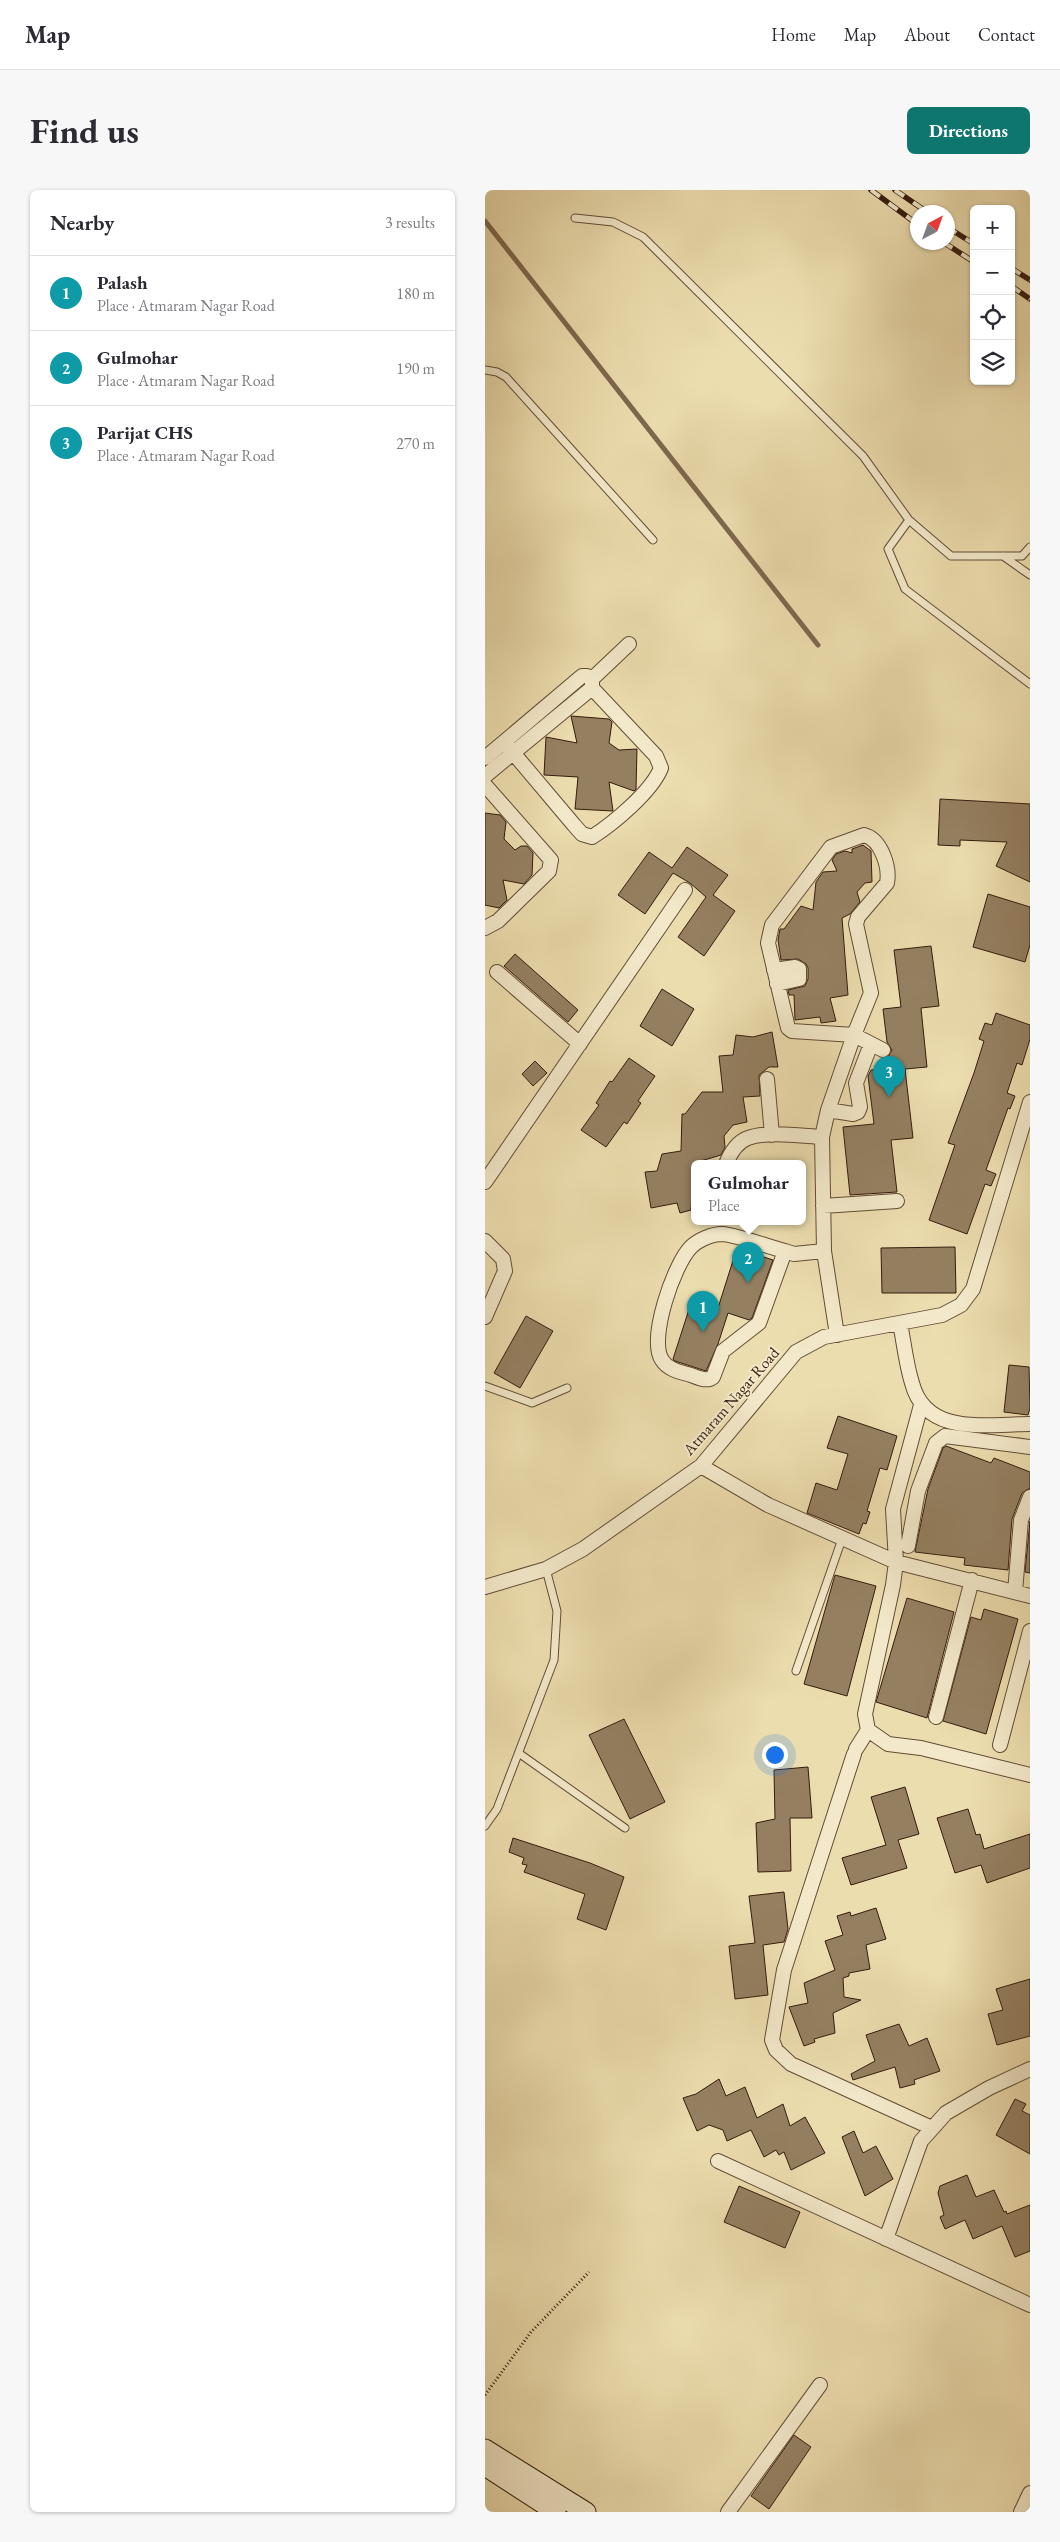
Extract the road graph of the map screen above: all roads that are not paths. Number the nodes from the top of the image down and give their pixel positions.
1 (575, 218) dead end
2 (485, 370) edge
3 (909, 520) junction
4 (653, 540) dead end
5 (1030, 547) edge
6 (1003, 556) junction
7 (1030, 575) edge
8 (629, 644) dead end
9 (592, 683) junction
10 (1030, 684) edge
11 (509, 747) junction
12 (485, 758) edge
13 (485, 776) edge
14 (485, 785) edge
15 (685, 890) dead end
16 (485, 928) edge
17 (497, 972) dead end
18 (854, 1035) junction
19 (580, 1044) junction
20 (767, 1078) dead end
21 (1030, 1102) edge
22 (828, 1110) junction
23 (772, 1135) junction
24 (822, 1137) junction
25 (728, 1160) edge
26 (485, 1182) edge
27 (897, 1201) dead end
28 (823, 1206) junction
29 (722, 1228) edge
30 (485, 1242) edge
31 (785, 1251) junction
32 (824, 1252) junction
33 (485, 1317) edge
34 (901, 1323) junction
35 (837, 1335) junction
36 (485, 1386) edge
37 (567, 1388) dead end
38 (921, 1405) junction
39 (1030, 1424) edge
40 (1030, 1448) edge
41 (701, 1466) junction
42 (900, 1485) junction
43 (918, 1491) junction
44 (1030, 1497) edge
45 (841, 1539) junction
46 (908, 1546) dead end
47 (896, 1562) junction
48 (546, 1569) junction
49 (972, 1580) junction
50 (485, 1587) edge
51 (1015, 1592) junction
52 (1030, 1596) edge
53 (1030, 1631) edge
54 (796, 1671) dead end
55 (936, 1717) dead end
56 (868, 1730) junction
57 (1000, 1745) dead end
58 (520, 1754) junction
59 (1030, 1775) edge
60 (485, 1826) edge
61 (625, 1828) dead end
62 (1030, 2069) edge
63 (933, 2128) junction
64 (718, 2161) dead end
65 (886, 2239) junction
66 (1030, 2305) edge
67 (820, 2385) dead end
68 (485, 2449) edge
69 (485, 2466) edge
70 (1030, 2493) edge
71 (556, 2512) edge
72 (586, 2512) edge
73 (729, 2512) edge
74 (1021, 2512) edge

1 - 3 lane
2 - 4 lane
3 - 6 lane
3 - 10 lane
5 - 6 lane
6 - 7 lane
8 - 9 street
9 - 11 street
9 - 11 street
11 - 12 street
11 - 13 street
14 - 16 street
15 - 19 street
17 - 19 street
18 - 18 street
18 - 22 street
18 - 22 street
19 - 26 street
20 - 23 street
21 - 34 street, Atmaram Nagar Road
22 - 24 street
23 - 24 street
23 - 25 street
24 - 28 street
27 - 28 street
28 - 32 street
29 - 31 street
29 - 31 street
30 - 33 street
31 - 32 street
32 - 35 street
34 - 35 street, Atmaram Nagar Road
34 - 38 street
35 - 41 street, Atmaram Nagar Road
36 - 37 lane
38 - 39 street
38 - 42 street
40 - 43 street
41 - 45 street
41 - 48 street, Atmaram Nagar Road
42 - 43 street
42 - 47 street
43 - 46 street
44 - 51 street
45 - 47 street
45 - 54 lane
47 - 49 street
47 - 56 street
48 - 50 street, Atmaram Nagar Road
48 - 58 lane
49 - 51 street
49 - 55 street
51 - 52 street
53 - 57 street
56 - 59 street
56 - 63 street
58 - 60 lane
58 - 61 lane
62 - 63 street
63 - 65 street
64 - 65 street
65 - 66 street
67 - 73 street
68 - 72 main road
69 - 71 main road
70 - 74 street

